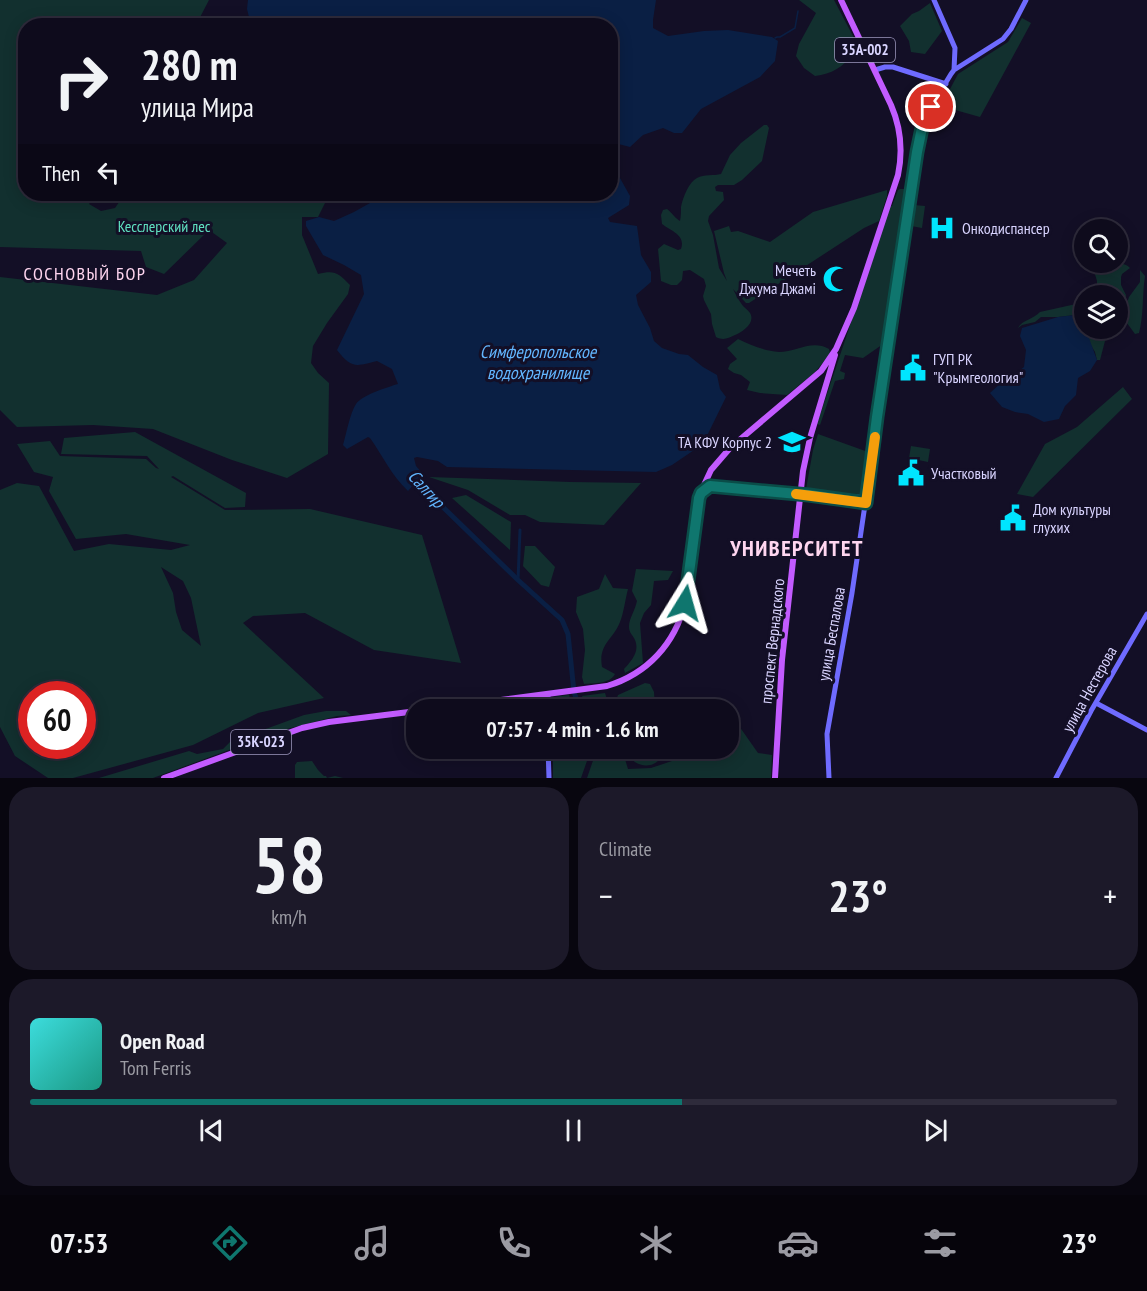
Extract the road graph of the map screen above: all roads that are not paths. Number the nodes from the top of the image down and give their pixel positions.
1 (841, 0) edge
2 (934, 0) edge
3 (1026, 0) edge
4 (954, 61) junction
5 (961, 66) junction
6 (875, 70) junction
7 (954, 70) junction
8 (946, 84) junction
9 (849, 320) junction
10 (839, 343) junction
11 (834, 362) junction
12 (705, 482) junction
13 (701, 493) junction
14 (801, 493) junction
15 (866, 500) junction
16 (1147, 614) edge
17 (548, 694) junction
18 (510, 699) edge
19 (548, 699) edge
20 (1096, 703) junction
21 (406, 712) edge
22 (1147, 730) edge
23 (548, 759) edge
24 (164, 778) edge
25 (549, 778) edge
26 (775, 778) edge
27 (829, 778) edge
28 (1056, 778) edge

1 - 6 main road, 35А-002
2 - 4 main road
3 - 5 main road
4 - 5 main road
4 - 7 main road
5 - 7 main road
6 - 8 main road
6 - 9 main road, 35А-002
7 - 8 main road, улица Беспалова
8 - 15 main road, улица Беспалова
9 - 10 main road, 35А-002
9 - 11 main road, 35А-002
10 - 11 main road, проспект Вернадского
10 - 12 main road, 35А-002
11 - 12 main road
11 - 14 main road, проспект Вернадского
12 - 13 main road
12 - 14 main road
13 - 14 main road
13 - 17 main road
14 - 15 main road
14 - 26 main road, проспект Вернадского
15 - 27 main road, улица Беспалова
16 - 20 main road, улица Нестерова
17 - 18 main road
17 - 19 main road
20 - 22 main road
20 - 28 main road, улица Нестерова
21 - 24 main road, 35К-023
23 - 25 main road

